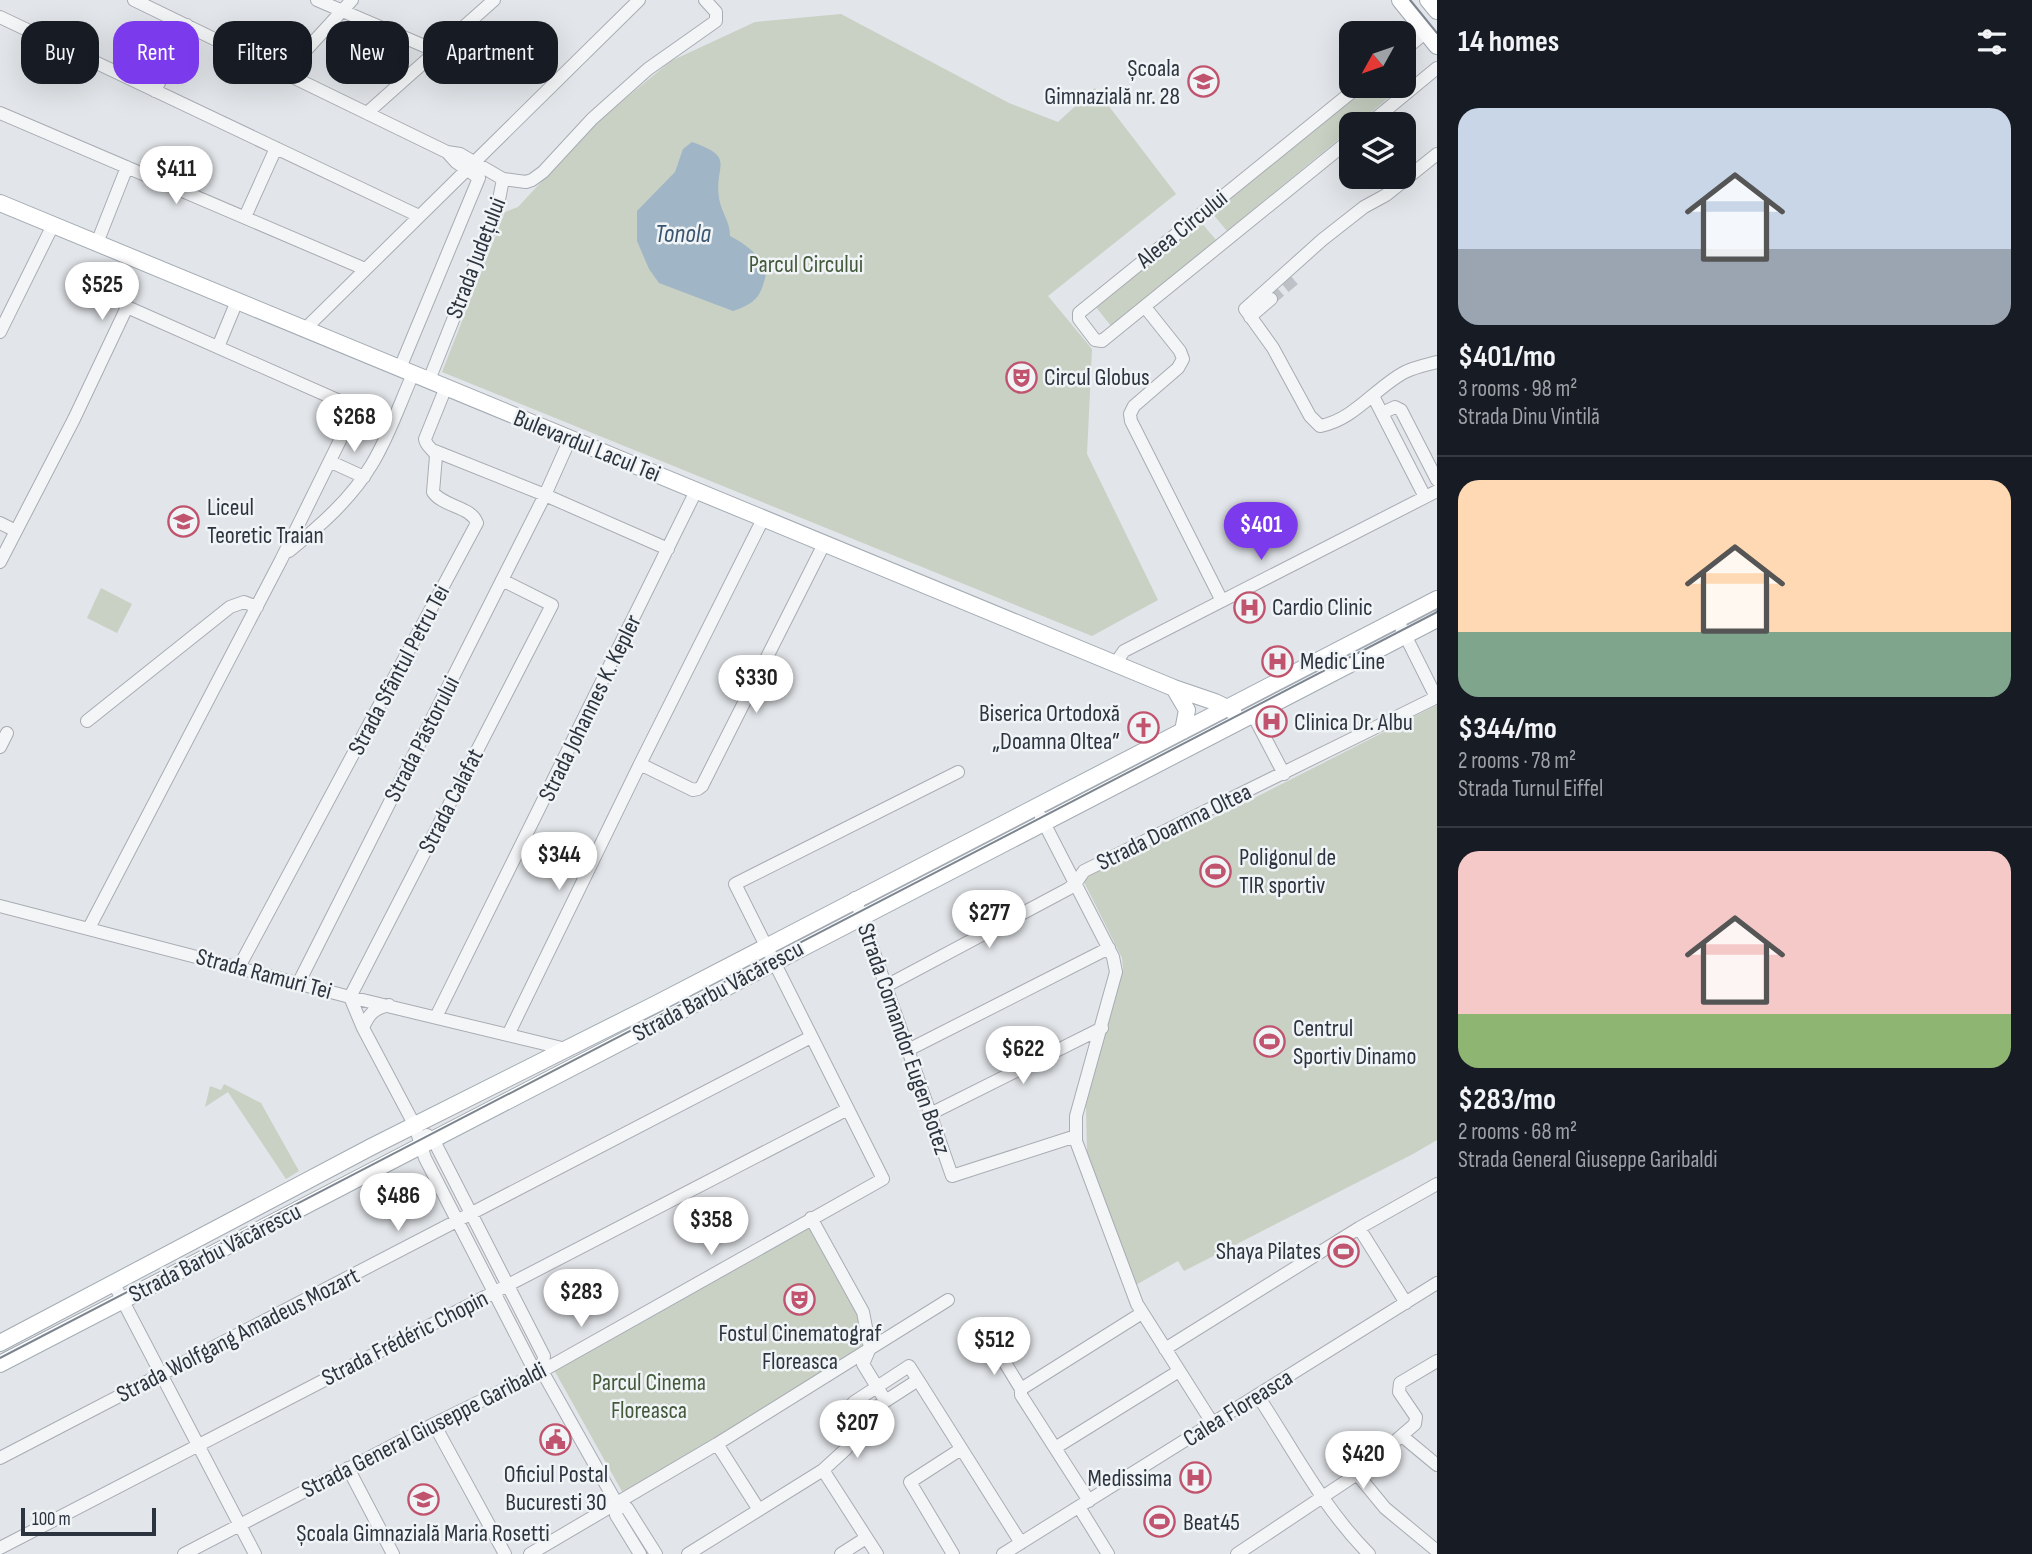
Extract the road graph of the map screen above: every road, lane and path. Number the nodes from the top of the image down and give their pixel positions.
1 (134, 0) edge
2 (317, 0) edge
3 (352, 0) edge
4 (494, 0) edge
5 (639, 0) edge
6 (705, 0) edge
7 (1399, 0) edge
8 (1428, 0) edge
9 (342, 11) junction
10 (1437, 12) edge
11 (0, 17) edge
12 (177, 21) edge
13 (470, 21) edge
14 (1426, 32) junction
15 (1416, 40) edge
16 (312, 44) edge
17 (423, 45) edge
18 (1437, 46) edge
19 (423, 63) edge
20 (1437, 68) edge
21 (158, 84) edge
22 (308, 84) edge
23 (155, 91) junction
24 (1344, 98) edge
25 (1384, 112) edge
26 (0, 113) edge
27 (367, 113) junction
28 (276, 148) junction
29 (1339, 149) edge
30 (1437, 154) edge
31 (471, 166) junction
32 (127, 167) junction
33 (479, 178) junction
34 (503, 184) junction
35 (0, 203) edge
36 (419, 216) junction
37 (245, 217) junction
38 (53, 225) junction
39 (97, 243) junction
40 (365, 269) junction
41 (1271, 299) tunnel mouth
42 (237, 301) junction
43 (1145, 307) junction
44 (1250, 317) junction
45 (305, 329) junction
46 (0, 331) edge
47 (218, 347) junction
48 (1437, 362) edge
49 (406, 371) junction
50 (429, 380) junction
51 (446, 387) junction
52 (1373, 396) junction
53 (1382, 413) junction
54 (570, 439) junction
55 (435, 451) junction
56 (331, 462) junction
57 (364, 477) junction
58 (1437, 480) edge
59 (696, 491) junction
60 (1431, 494) edge
61 (545, 495) junction
62 (764, 519) junction
63 (0, 523) edge
64 (16, 531) junction
65 (824, 544) junction
66 (668, 549) junction
67 (283, 556) junction
68 (0, 562) edge
69 (502, 580) junction
70 (1437, 599) edge
71 (1222, 601) junction
72 (257, 607) junction
73 (1397, 619) junction
74 (1437, 619) edge
75 (1405, 636) junction
76 (1115, 664) junction
77 (1174, 688) junction
78 (1229, 708) junction
79 (1211, 717) junction
80 (1246, 718) junction
81 (87, 721) dead end
82 (1183, 731) junction
83 (7, 733) dead end
84 (0, 747) edge
85 (640, 764) junction
86 (958, 772) dead end
87 (1284, 774) junction
88 (1036, 807) junction
89 (1044, 823) junction
90 (1075, 884) junction
91 (855, 898) junction
92 (0, 906) edge
93 (861, 916) junction
94 (89, 928) junction
95 (766, 946) junction
96 (1108, 948) junction
97 (774, 962) junction
98 (239, 967) junction
99 (299, 982) junction
100 (886, 986) junction
101 (351, 997) junction
102 (389, 1005) junction
103 (436, 1017) junction
104 (363, 1028) junction
105 (1102, 1028) junction
106 (508, 1035) junction
107 (811, 1037) junction
108 (528, 1041) junction
109 (566, 1049) junction
110 (908, 1050) junction
111 (541, 1061) junction
112 (848, 1109) junction
113 (930, 1114) junction
114 (415, 1126) junction
115 (1076, 1136) junction
116 (426, 1143) junction
117 (1437, 1184) edge
118 (471, 1214) junction
119 (811, 1219) junction
120 (457, 1222) junction
121 (1359, 1228) junction
122 (1437, 1283) edge
123 (114, 1284) junction
124 (507, 1286) junction
125 (494, 1293) junction
126 (123, 1300) junction
127 (948, 1300) dead end
128 (1406, 1304) junction
129 (1142, 1313) junction
130 (0, 1343) edge
131 (870, 1348) junction
132 (996, 1348) dead end
133 (1165, 1349) junction
134 (1437, 1361) edge
135 (0, 1364) edge
136 (542, 1371) junction
137 (1179, 1371) junction
138 (160, 1374) junction
139 (918, 1380) junction
140 (876, 1387) junction
141 (1021, 1389) junction
142 (1258, 1395) junction
143 (885, 1400) junction
144 (434, 1424) junction
145 (1213, 1424) junction
146 (859, 1425) junction
147 (1402, 1436) junction
148 (717, 1444) junction
149 (198, 1445) junction
150 (1055, 1448) junction
151 (961, 1449) junction
152 (0, 1458) edge
153 (1437, 1465) edge
154 (348, 1468) junction
155 (823, 1470) junction
156 (1357, 1474) junction
157 (1324, 1498) junction
158 (617, 1504) junction
159 (1084, 1504) junction
160 (759, 1510) junction
161 (240, 1525) junction
162 (866, 1538) junction
163 (1021, 1543) junction
164 (0, 1548) edge
165 (1437, 1551) edge
166 (184, 1554) edge
167 (255, 1554) edge
168 (394, 1554) edge
169 (505, 1554) edge
170 (530, 1554) edge
171 (640, 1554) edge
172 (656, 1554) edge
173 (688, 1554) edge
174 (841, 1554) edge
175 (877, 1554) edge
176 (953, 1554) edge
177 (1003, 1554) edge
178 (1108, 1554) edge
179 (1237, 1554) edge
180 (1369, 1554) edge

1 - 12 street
2 - 9 street
3 - 9 street
4 - 13 street
5 - 31 street, Strada Județului
6 - 34 street, Strada Județului
7 - 14 main road
8 - 10 main road
9 - 16 street
9 - 17 street
11 - 23 street
14 - 15 street
14 - 18 main road
19 - 27 street
20 - 25 street
21 - 23 street
22 - 27 street
23 - 28 street
24 - 43 street, Aleea Circului
26 - 32 street
27 - 31 street
28 - 36 street
28 - 37 street
29 - 43 street, Aleea Circului
30 - 44 street
31 - 33 street
31 - 34 street
31 - 36 street, Strada Județului
32 - 37 street
32 - 39 street
33 - 34 street
33 - 49 street
34 - 50 street, Strada Județului
35 - 38 main road, Bulevardul Lacul Tei
36 - 40 street, Strada Județului
37 - 40 street
38 - 39 main road, Bulevardul Lacul Tei
38 - 46 street
39 - 42 main road, Bulevardul Lacul Tei
40 - 45 street, Strada Județului
41 - 44 street
42 - 45 main road, Bulevardul Lacul Tei
42 - 47 street
43 - 71 street, Aleea Circului
44 - 52 street
45 - 49 main road, Bulevardul Lacul Tei
47 - 56 street
47 - 64 street
48 - 52 street
49 - 50 main road, Bulevardul Lacul Tei
49 - 57 street
50 - 51 main road, Bulevardul Lacul Tei
51 - 54 main road, Bulevardul Lacul Tei
51 - 55 street, Strada Sfântul Petru Tei
52 - 53 street
53 - 58 street
53 - 60 street
54 - 59 main road, Bulevardul Lacul Tei
54 - 61 street, Strada Păstorului
55 - 61 street
55 - 98 street, Strada Sfântul Petru Tei
56 - 57 street
56 - 67 street
57 - 67 street
59 - 62 main road, Bulevardul Lacul Tei
59 - 66 street, Strada Johannes K. Kepler
60 - 71 street
61 - 66 street
61 - 69 street, Strada Păstorului
62 - 65 main road, Bulevardul Lacul Tei
62 - 85 street
63 - 64 street
64 - 68 street
65 - 76 main road, Bulevardul Lacul Tei
65 - 85 street
66 - 103 street, Strada Johannes K. Kepler
67 - 72 street
69 - 99 street, Strada Păstorului
69 - 101 street, Strada Calafat
70 - 73 main road, Strada Barbu Văcărescu
71 - 76 street
72 - 81 street
72 - 94 street
73 - 75 street
73 - 78 main road, Strada Barbu Văcărescu
74 - 75 main road, Strada Barbu Văcărescu
75 - 80 main road, Strada Barbu Văcărescu
75 - 87 street, Strada Doamna Oltea
76 - 77 main road, Bulevardul Lacul Tei
77 - 78 main road, Bulevardul Lacul Tei
77 - 79 main road, Bulevardul Lacul Tei
77 - 82 main road
78 - 79 main road, Strada Barbu Văcărescu
78 - 80 main road
79 - 80 main road, Bulevardul Lacul Tei
79 - 82 main road, Strada Barbu Văcărescu
80 - 87 street
80 - 89 main road, Strada Barbu Văcărescu
82 - 88 main road, Strada Barbu Văcărescu
83 - 84 street
85 - 106 street
86 - 95 street
87 - 90 street, Strada Doamna Oltea
88 - 89 street
88 - 91 main road, Strada Barbu Văcărescu
89 - 90 street
89 - 93 main road, Strada Barbu Văcărescu
90 - 96 street
90 - 100 street, Strada Doamna Oltea
91 - 93 street, Strada Comandor Eugen Botez
91 - 95 main road, Strada Barbu Văcărescu
92 - 94 street, Strada Ramuri Tei
93 - 97 main road, Strada Barbu Văcărescu
93 - 100 street, Strada Comandor Eugen Botez
94 - 98 street, Strada Ramuri Tei
95 - 97 street
95 - 109 main road, Strada Barbu Văcărescu
96 - 105 street
96 - 110 street
97 - 107 street
97 - 116 main road, Strada Barbu Văcărescu
98 - 99 street, Strada Ramuri Tei
99 - 101 street, Strada Ramuri Tei
100 - 110 street, Strada Comandor Eugen Botez
101 - 102 street, Strada Ramuri Tei
101 - 104 street
102 - 103 street, Strada Ramuri Tei
102 - 104 street
103 - 106 street, Strada Ramuri Tei
104 - 114 street
105 - 113 street
105 - 115 street
106 - 108 street, Strada Ramuri Tei
107 - 112 street
107 - 118 street, Strada Wolfgang Amadeus Mozart
108 - 109 street, Strada Ramuri Tei
108 - 111 street
109 - 111 main road, Strada Barbu Văcărescu
110 - 113 street, Strada Comandor Eugen Botez
111 - 114 main road, Strada Barbu Văcărescu
112 - 119 street, Strada General Giuseppe Garibaldi
112 - 124 street, Strada Frédéric Chopin
113 - 115 street, Strada Comandor Eugen Botez
114 - 116 street
114 - 123 main road, Strada Barbu Văcărescu
115 - 129 street
116 - 118 street
116 - 120 street
116 - 126 main road, Strada Barbu Văcărescu
117 - 121 street
118 - 120 street, Strada Wolfgang Amadeus Mozart
118 - 124 street
119 - 131 street
119 - 136 street, Strada General Giuseppe Garibaldi
120 - 125 street
120 - 138 street, Strada Wolfgang Amadeus Mozart
121 - 128 street
121 - 133 street
122 - 128 street, Calea Floreasca
123 - 126 street
123 - 130 main road, Strada Barbu Văcărescu
124 - 125 street, Strada Frédéric Chopin
124 - 136 street
125 - 136 street
125 - 149 street, Strada Frédéric Chopin
126 - 135 main road, Strada Barbu Văcărescu
126 - 138 street
127 - 131 street
128 - 142 street, Calea Floreasca
129 - 133 street
129 - 141 street
131 - 140 street
131 - 148 street
132 - 141 street
133 - 137 street
134 - 147 street
136 - 144 street, Strada General Giuseppe Garibaldi
136 - 158 street
137 - 145 street
137 - 150 street
138 - 149 street
138 - 152 street, Strada Wolfgang Amadeus Mozart
139 - 140 street
139 - 143 street
139 - 151 street
140 - 143 street
140 - 146 street
141 - 150 street
142 - 145 street, Calea Floreasca
142 - 157 street
143 - 146 street
144 - 154 street, Strada General Giuseppe Garibaldi
144 - 169 street
145 - 159 street, Calea Floreasca
146 - 155 street
147 - 153 street
147 - 156 street
148 - 158 street
148 - 160 street
149 - 161 street
149 - 164 street, Strada Frédéric Chopin
150 - 159 street
151 - 163 street
151 - 176 street
154 - 161 street, Strada General Giuseppe Garibaldi
154 - 168 street
155 - 160 street
155 - 162 street
156 - 157 street
156 - 165 street
157 - 179 street
157 - 180 street
158 - 170 street
158 - 171 street
158 - 172 street
159 - 163 street, Calea Floreasca
159 - 178 street
160 - 173 street
161 - 166 street, Strada General Giuseppe Garibaldi
161 - 167 street
162 - 174 street
162 - 175 street
163 - 177 street, Calea Floreasca

